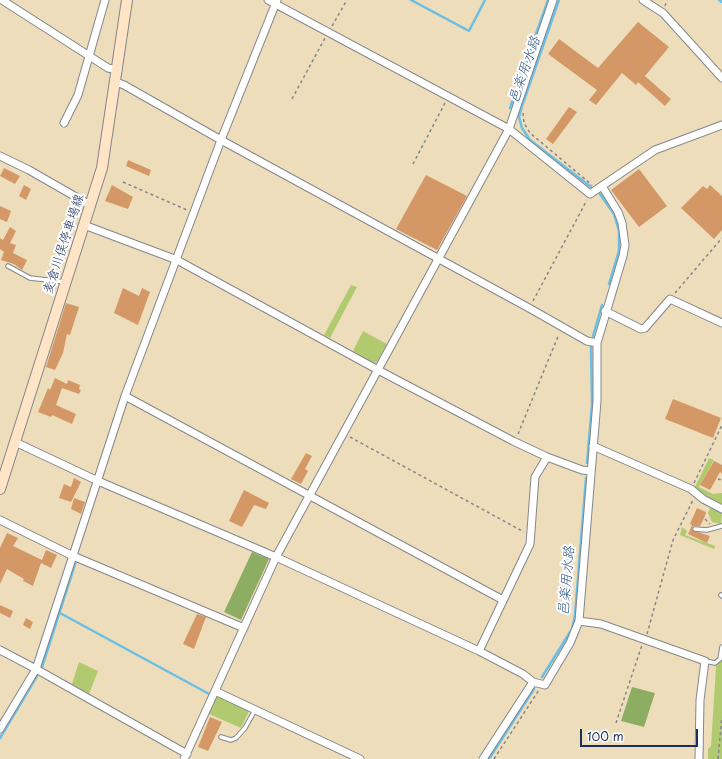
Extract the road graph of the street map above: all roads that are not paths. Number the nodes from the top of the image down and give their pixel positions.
1 (2, 0) edge
2 (105, 0) edge
3 (127, 0) edge
4 (268, 0) edge
5 (553, 0) edge
6 (643, 0) edge
7 (276, 2) edge
8 (90, 56) junction
9 (118, 70) junction
10 (722, 78) edge
11 (116, 82) junction
12 (64, 123) dead end
13 (722, 125) edge
14 (509, 129) junction
15 (221, 140) junction
16 (0, 156) edge
17 (600, 187) junction
18 (90, 205) junction
19 (84, 225) junction
20 (438, 259) junction
21 (177, 260) junction
22 (8, 266) dead end
23 (66, 282) junction
24 (605, 311) junction
25 (722, 323) edge
26 (597, 343) junction
27 (378, 370) junction
28 (126, 396) junction
29 (15, 442) junction
30 (594, 446) junction
31 (547, 457) junction
32 (591, 471) junction
33 (98, 481) junction
34 (0, 489) edge
35 (309, 495) junction
36 (722, 509) edge
37 (0, 520) edge
38 (722, 526) edge
39 (695, 529) dead end
40 (73, 556) junction
41 (276, 557) junction
42 (503, 600) junction
43 (580, 621) junction
44 (244, 628) junction
45 (722, 647) edge
46 (0, 650) edge
47 (479, 651) junction
48 (705, 661) junction
49 (36, 669) junction
50 (533, 682) junction
51 (215, 691) junction
52 (255, 710) junction
53 (0, 728) edge
54 (221, 737) dead end
55 (185, 756) edge
56 (360, 759) edge
57 (483, 759) edge
58 (699, 759) edge

1 - 8 street
2 - 8 street
3 - 9 main road, 麦倉川俣停車場線
4 - 7 street
5 - 14 street
6 - 10 street
7 - 14 street
7 - 15 street
8 - 9 street
8 - 12 street
9 - 11 main road, 麦倉川俣停車場線
11 - 15 street
11 - 18 main road, 麦倉川俣停車場線
13 - 17 street
14 - 17 street
14 - 20 street
15 - 20 street
15 - 21 street
16 - 18 street
17 - 24 street
18 - 19 main road, 麦倉川俣停車場線
19 - 21 street
19 - 23 main road, 麦倉川俣停車場線
20 - 26 street
20 - 27 street
21 - 27 street
21 - 28 street
22 - 23 lane
23 - 29 main road, 麦倉川俣停車場線
24 - 25 street
24 - 26 street
26 - 30 street
27 - 31 street
27 - 35 street
28 - 33 street
28 - 35 street
29 - 33 street
29 - 34 main road, 麦倉川俣停車場線
30 - 32 street
30 - 36 street
31 - 32 street
31 - 42 street
32 - 43 street
33 - 40 street
33 - 41 street
35 - 41 street
35 - 42 street
37 - 40 street
38 - 39 lane
40 - 44 street
40 - 49 street
41 - 44 street
41 - 47 street
42 - 47 street
43 - 48 street
43 - 50 street
44 - 51 street
45 - 48 lane
46 - 49 street
47 - 50 street
48 - 58 street
49 - 53 street
49 - 55 street
50 - 57 street
51 - 52 street
51 - 55 street
52 - 54 lane
52 - 56 street

